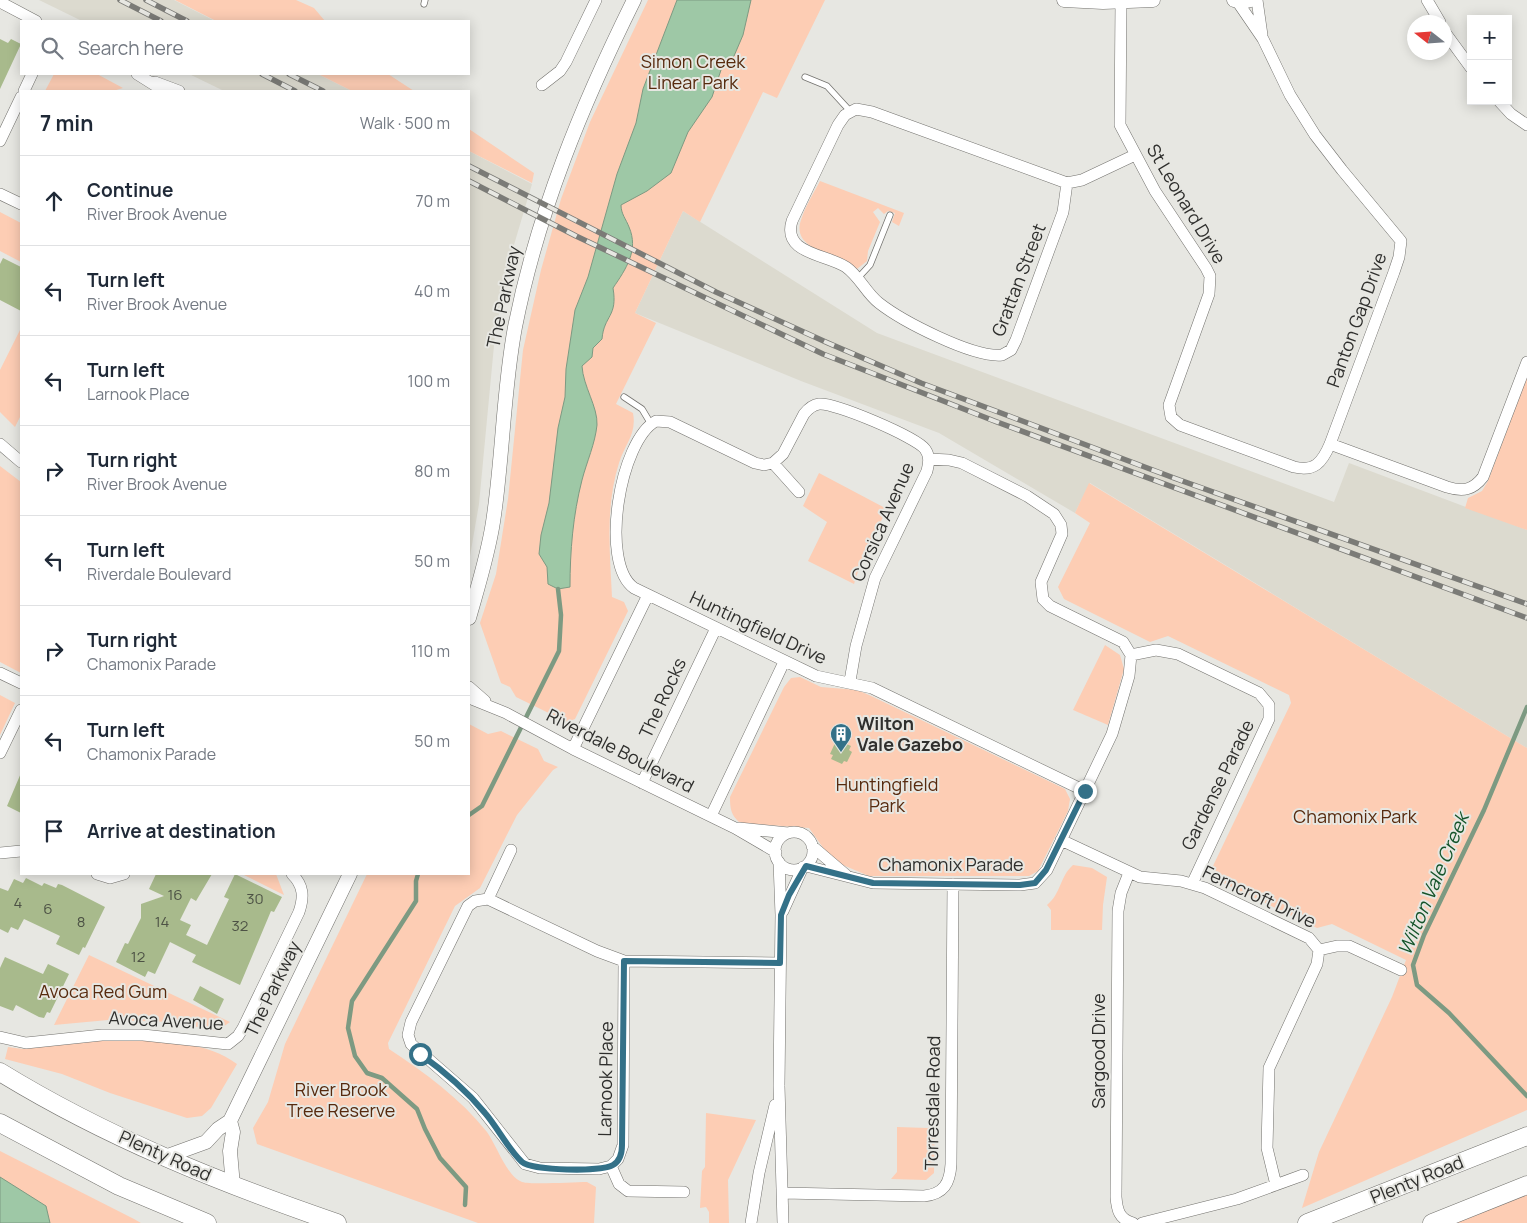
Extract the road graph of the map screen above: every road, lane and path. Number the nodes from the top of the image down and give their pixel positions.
1 (596, 0) edge
2 (634, 0) edge
3 (1064, 0) edge
4 (1153, 0) edge
5 (1251, 0) edge
6 (1257, 0) edge
7 (1427, 0) edge
8 (1236, 1) edge
9 (0, 2) edge
10 (1121, 2) junction
11 (1436, 15) edge
12 (34, 20) edge
13 (1263, 39) junction
14 (1452, 42) edge
15 (1467, 63) edge
16 (32, 75) edge
17 (138, 75) edge
18 (805, 77) dead end
19 (151, 81) junction
20 (542, 85) dead end
21 (24, 90) edge
22 (163, 90) edge
23 (176, 90) edge
24 (20, 99) edge
25 (1503, 105) edge
26 (850, 111) junction
27 (1527, 125) edge
28 (0, 141) edge
29 (1136, 155) junction
30 (1066, 183) junction
31 (0, 194) edge
32 (20, 204) edge
33 (890, 215) dead end
34 (858, 278) junction
35 (1527, 362) edge
36 (624, 397) dead end
37 (651, 424) junction
38 (0, 444) edge
39 (1330, 444) junction
40 (20, 459) edge
41 (929, 459) junction
42 (773, 463) junction
43 (799, 492) dead end
44 (648, 595) junction
45 (470, 615) edge
46 (716, 628) junction
47 (1131, 655) junction
48 (784, 662) junction
49 (0, 673) edge
50 (850, 682) junction
51 (20, 683) edge
52 (470, 688) edge
53 (470, 698) edge
54 (490, 705) junction
55 (20, 712) edge
56 (573, 749) junction
57 (0, 753) edge
58 (642, 783) junction
59 (1085, 791) junction
60 (711, 816) junction
61 (735, 828) junction
62 (788, 833) junction
63 (1061, 840) junction
64 (812, 846) junction
65 (510, 850) dead end
66 (20, 851) edge
67 (0, 853) edge
68 (777, 857) junction
69 (804, 867) junction
70 (1129, 873) junction
71 (100, 875) edge
72 (120, 875) edge
73 (293, 875) edge
74 (350, 875) edge
75 (850, 878) junction
76 (953, 884) junction
77 (1192, 884) junction
78 (488, 899) junction
79 (781, 915) junction
80 (1319, 950) junction
81 (624, 961) junction
82 (780, 963) junction
83 (1401, 970) dead end
84 (0, 1037) edge
85 (0, 1072) edge
86 (779, 1086) junction
87 (230, 1121) junction
88 (0, 1123) edge
89 (1527, 1136) edge
90 (162, 1158) junction
91 (610, 1166) junction
92 (1303, 1175) dead end
93 (1276, 1185) junction
94 (1527, 1185) edge
95 (233, 1186) junction
96 (684, 1192) dead end
97 (783, 1193) junction
98 (207, 1223) edge
99 (337, 1223) edge
100 (752, 1223) edge
101 (783, 1223) edge
102 (1133, 1223) edge
103 (1142, 1223) edge
104 (1307, 1223) edge
105 (1432, 1223) edge

1 - 20 street
2 - 45 street, The Parkway
3 - 10 street
4 - 10 street
5 - 8 street
6 - 13 street, Panton Gap Drive
7 - 11 street
8 - 13 street, Panton Gap Drive
9 - 12 street
10 - 29 street, St Leonard Drive
13 - 39 street, Panton Gap Drive
14 - 15 street
16 - 21 street
17 - 19 street
18 - 26 lane
19 - 22 street
19 - 23 street
24 - 28 street
25 - 27 street
26 - 30 street
26 - 34 street, Grattan Street
29 - 30 street
29 - 39 street, St Leonard Drive
30 - 34 street, Grattan Street
31 - 32 street
33 - 34 lane
35 - 39 street
36 - 37 lane
37 - 42 street
37 - 44 street, Huntingfield Drive
38 - 40 street
41 - 42 street, Corsica Avenue
41 - 47 street
41 - 50 street, Corsica Avenue
42 - 43 street
44 - 46 street, Huntingfield Drive
44 - 56 street
46 - 48 street, Huntingfield Drive
46 - 58 street, The Rocks
47 - 59 street, Chamonix Parade
47 - 77 street, Gardense Parade
48 - 50 street, Huntingfield Drive
48 - 60 street
49 - 51 street
50 - 59 street, Huntingfield Drive
52 - 54 street, Riverdale Boulevard
53 - 54 street, Riverdale Boulevard
54 - 56 street, Riverdale Boulevard
55 - 57 street
56 - 58 street, Riverdale Boulevard
58 - 60 street, Riverdale Boulevard
59 - 63 street, Chamonix Parade
60 - 61 street, Riverdale Boulevard
61 - 62 street, Riverdale Boulevard
61 - 68 street, Riverdale Boulevard
62 - 64 street
62 - 68 street
63 - 70 street, Ferncroft Drive
63 - 76 street, Chamonix Parade
64 - 69 street
64 - 75 street, Chamonix Parade
65 - 78 street
66 - 67 street
68 - 69 street
68 - 79 street
69 - 75 street, Chamonix Parade
69 - 79 street
70 - 77 street, Ferncroft Drive
70 - 102 street, Sargood Drive
71 - 72 street
73 - 84 street, Avoca Avenue
74 - 87 street, The Parkway
75 - 76 street, Chamonix Parade
76 - 97 street, Torresdale Road
77 - 80 street, Ferncroft Drive
78 - 81 street
78 - 91 street
79 - 82 street
80 - 83 street
80 - 93 street, Ferncroft Drive
81 - 82 street
81 - 91 street, Larnook Place
82 - 86 street
85 - 90 highway, Plenty Road
86 - 97 street
86 - 100 street
87 - 90 street, The Parkway
87 - 95 street, The Parkway
88 - 98 highway
89 - 104 highway, Plenty Road
90 - 95 highway, Plenty Road
91 - 96 street
92 - 93 street
93 - 103 street
94 - 105 highway
95 - 99 highway, Plenty Road
97 - 101 street

